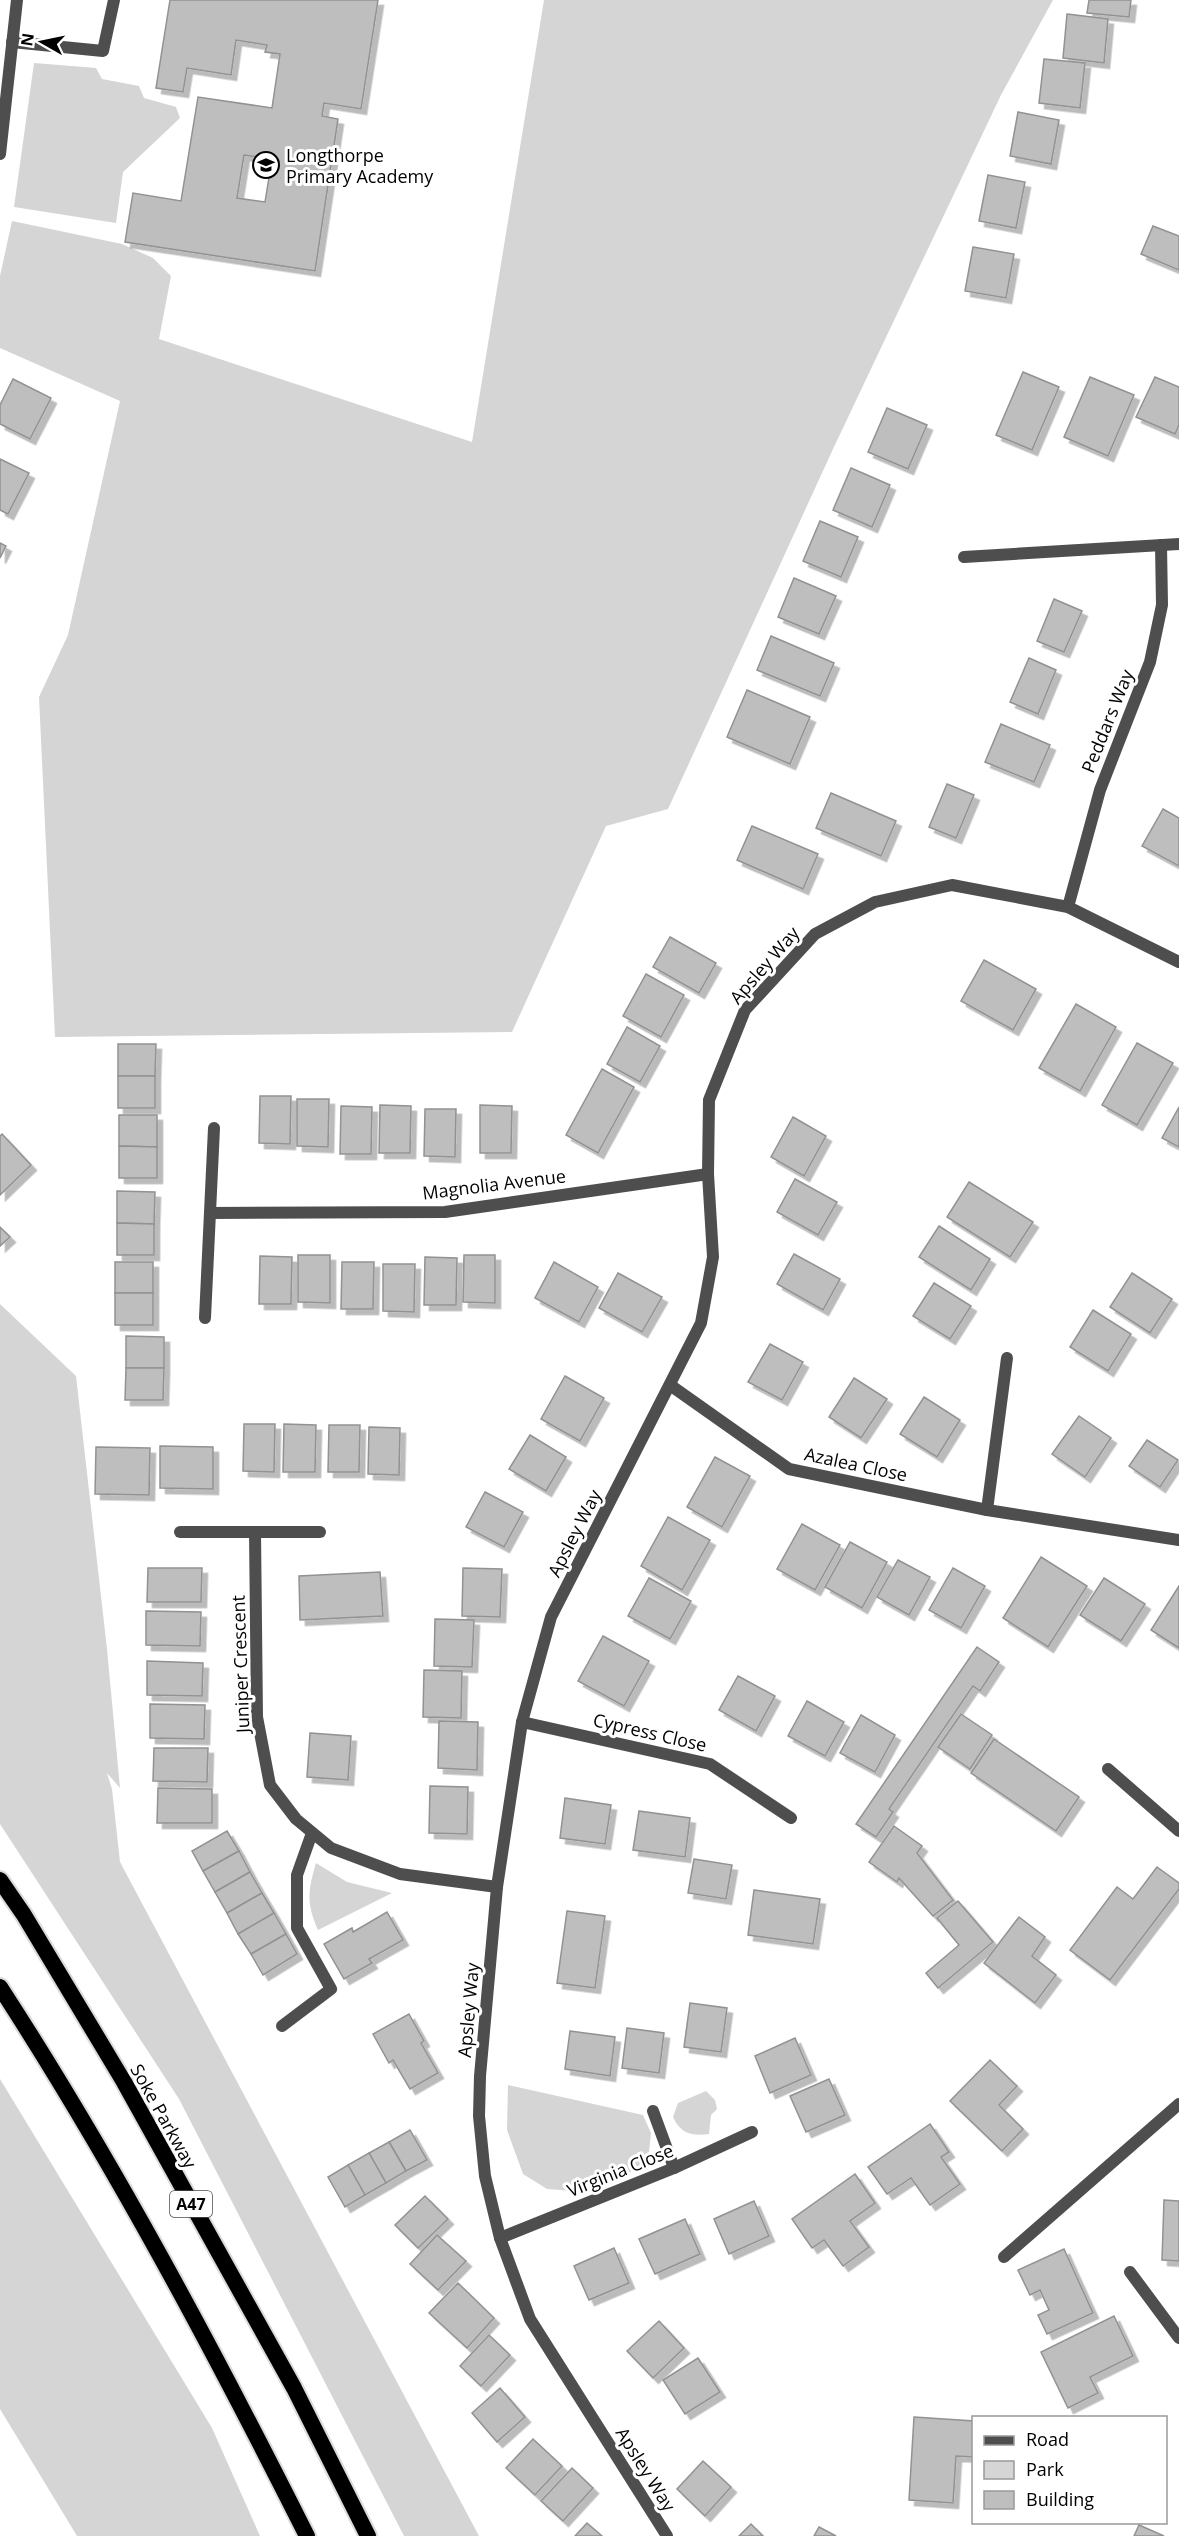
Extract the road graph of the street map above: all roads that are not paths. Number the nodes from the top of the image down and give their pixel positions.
1 (17, 0) edge
2 (114, 0) edge
3 (12, 42) junction
4 (2, 125) edge
5 (0, 154) edge
6 (1179, 544) edge
7 (1161, 545) junction
8 (964, 557) dead end
9 (1068, 908) junction
10 (1179, 962) edge
11 (214, 1128) dead end
12 (708, 1174) junction
13 (210, 1213) junction
14 (205, 1318) dead end
15 (1007, 1358) dead end
16 (670, 1385) junction
17 (987, 1510) junction
18 (180, 1532) dead end
19 (255, 1532) junction
20 (320, 1532) dead end
21 (1179, 1540) edge
22 (522, 1722) junction
23 (1108, 1769) dead end
24 (791, 1818) dead end
25 (1179, 1831) edge
26 (312, 1833) junction
27 (0, 1880) edge
28 (497, 1887) junction
29 (0, 1987) edge
30 (282, 2026) dead end
31 (1179, 2104) edge
32 (653, 2111) dead end
33 (752, 2132) dead end
34 (674, 2168) junction
35 (500, 2238) junction
36 (1004, 2257) dead end
37 (1130, 2272) dead end
38 (1179, 2338) edge
39 (307, 2536) edge
40 (368, 2536) edge
41 (667, 2536) edge

1 - 3 street
2 - 3 street
3 - 4 street
4 - 5 street
6 - 7 street
7 - 8 street
7 - 9 street, Peddars Way
9 - 10 street, Apsley Way
9 - 12 street, Apsley Way
11 - 13 street
12 - 13 street, Magnolia Avenue
12 - 16 street, Apsley Way
13 - 14 street
15 - 17 street
16 - 17 street, Azalea Close
16 - 22 street, Apsley Way
17 - 21 street, Azalea Close
18 - 19 street
19 - 20 street
19 - 26 street, Juniper Crescent
22 - 24 street, Cypress Close
22 - 28 street, Apsley Way
23 - 25 street
26 - 28 street, Juniper Crescent
26 - 30 street
27 - 40 highway, Soke Parkway / A47
28 - 35 street, Apsley Way
29 - 39 highway
31 - 36 street
32 - 34 street
33 - 34 street, Virginia Close
34 - 35 street, Virginia Close
35 - 41 street, Apsley Way
37 - 38 street

